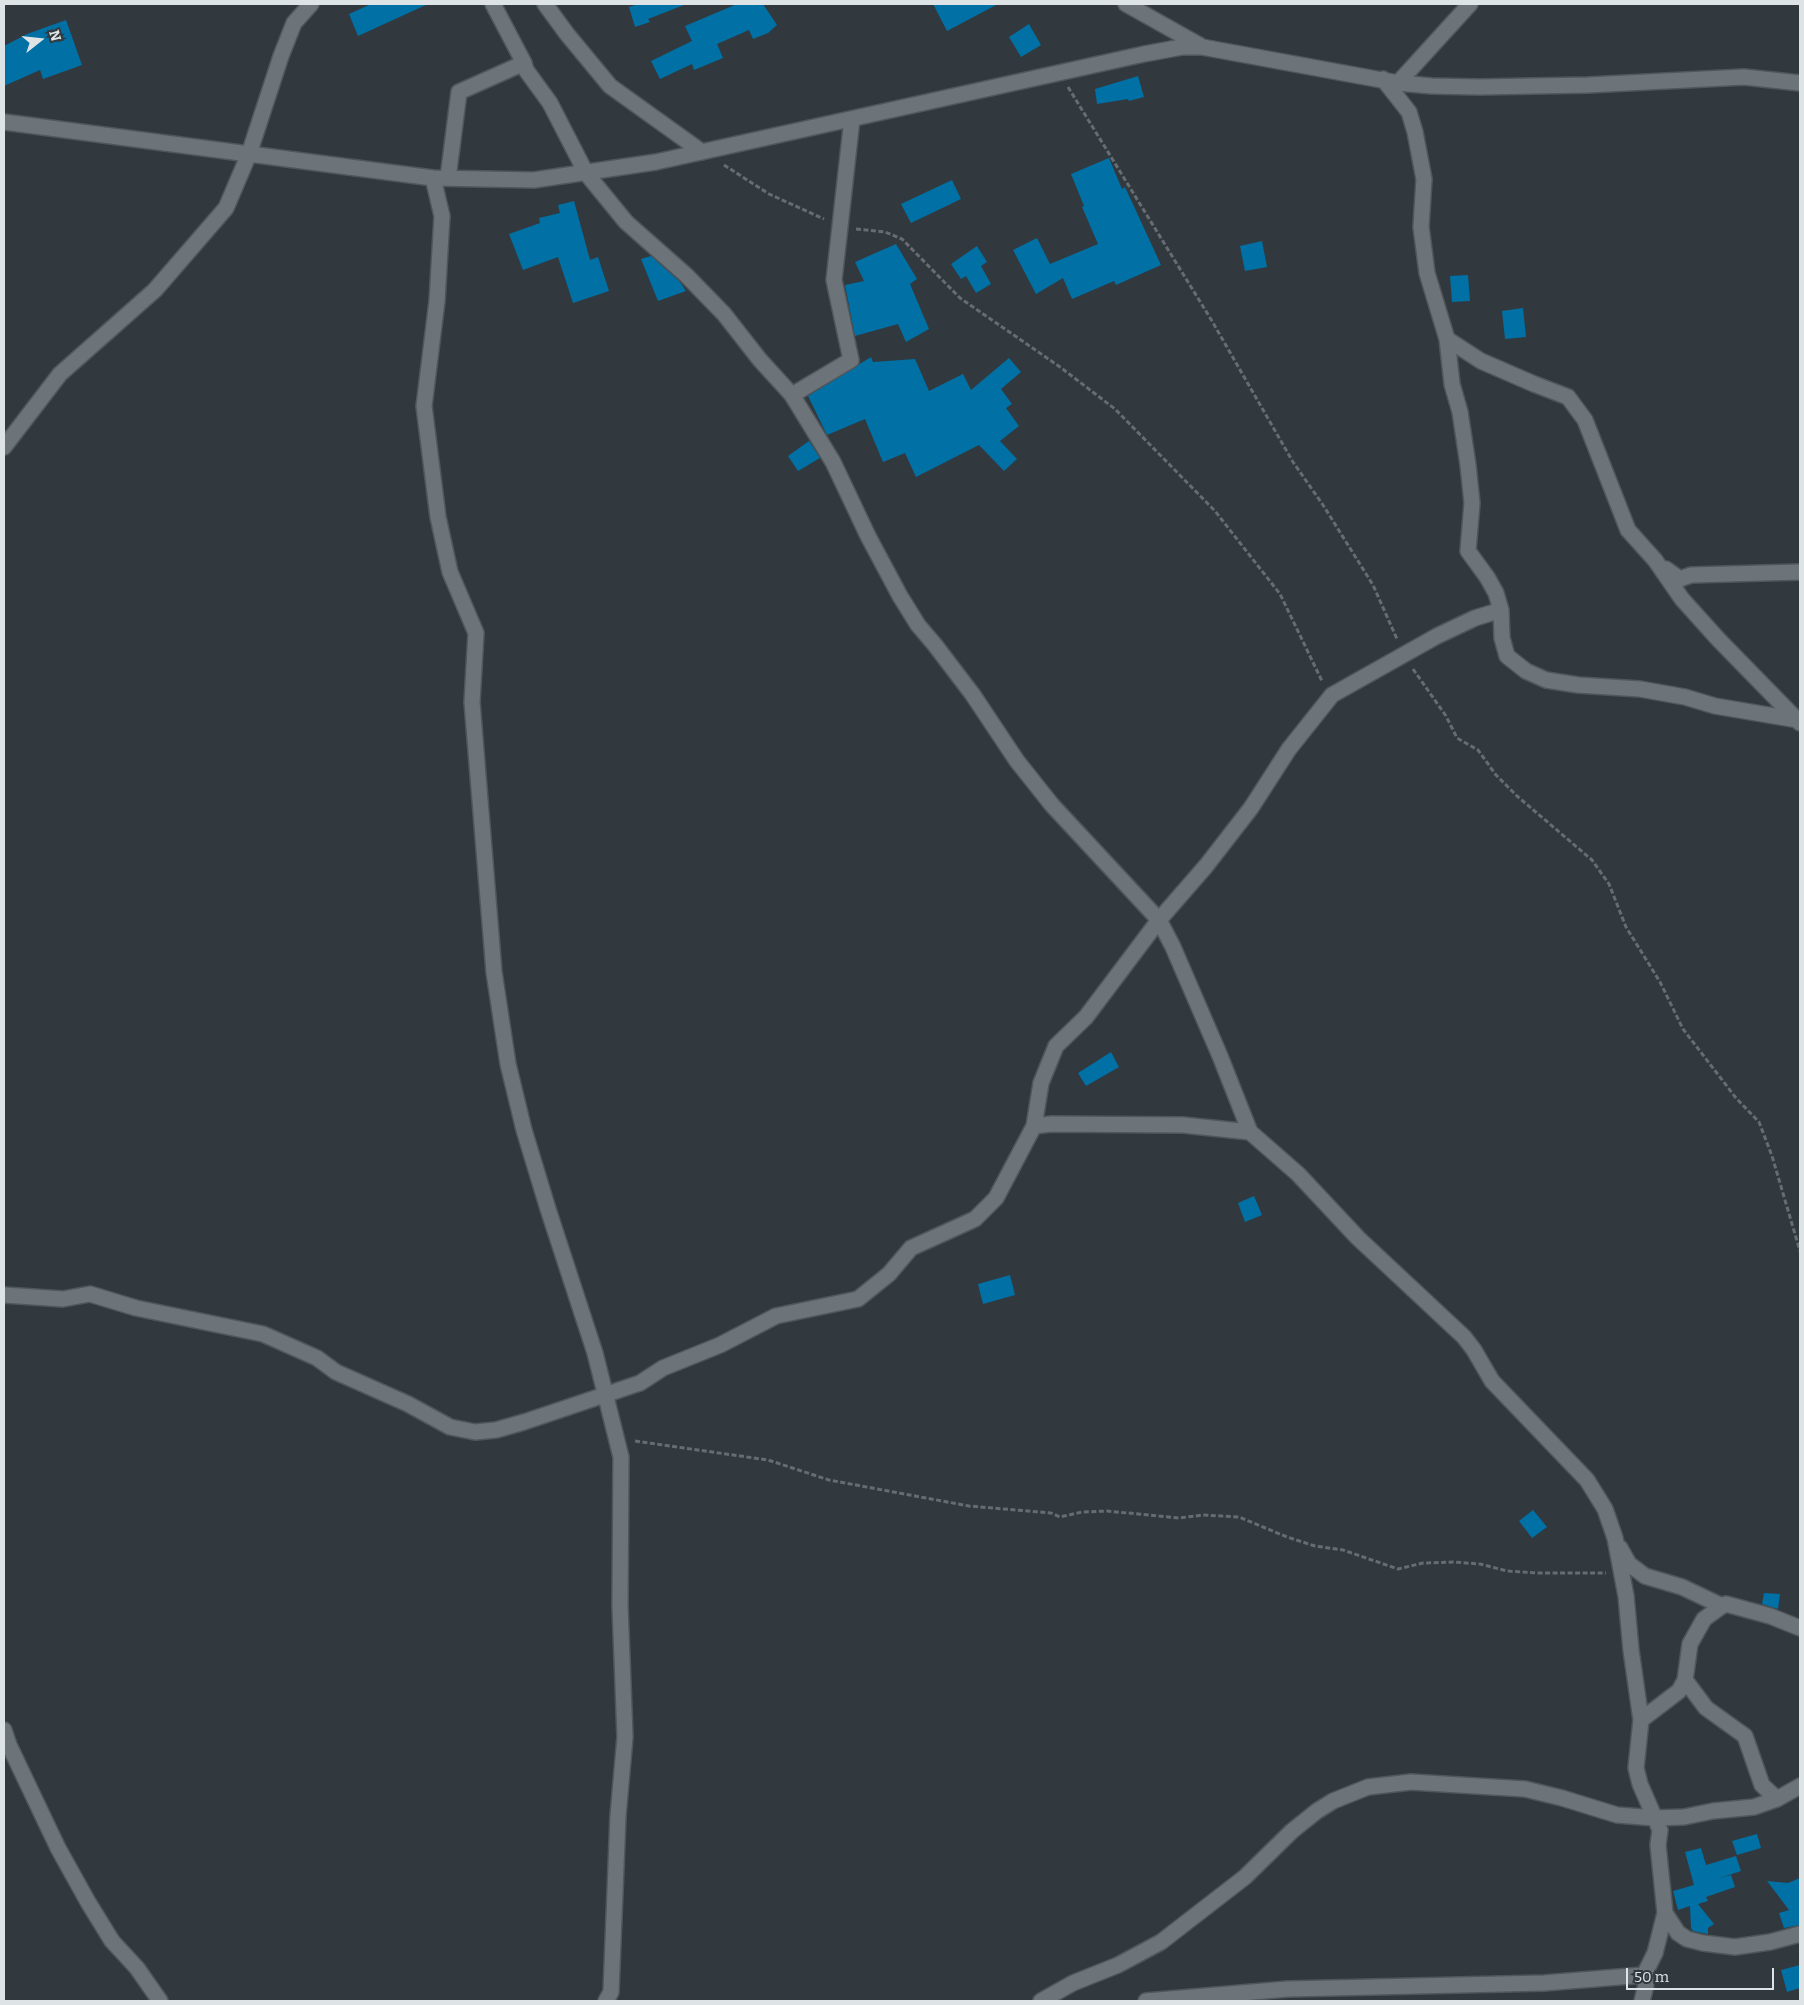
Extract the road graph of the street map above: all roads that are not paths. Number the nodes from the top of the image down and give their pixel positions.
1 (293, 4) edge
2 (311, 4) edge
3 (493, 4) edge
4 (545, 4) edge
5 (1126, 4) edge
6 (1470, 4) edge
7 (294, 23) junction
8 (1202, 47) junction
9 (524, 63) junction
10 (1383, 79) junction
11 (1398, 83) junction
12 (1800, 83) edge
13 (852, 119) junction
14 (4, 122) edge
15 (702, 152) junction
16 (249, 154) junction
17 (586, 173) junction
18 (441, 178) junction
19 (1447, 339) junction
20 (792, 395) junction
21 (4, 447) edge
22 (1655, 560) junction
23 (1800, 572) edge
24 (1501, 610) junction
25 (1799, 721) edge
26 (1159, 920) junction
27 (1034, 1126) junction
28 (1250, 1132) junction
29 (4, 1294) edge
30 (605, 1396) junction
31 (1615, 1538) junction
32 (1722, 1606) junction
33 (1800, 1628) edge
34 (1684, 1680) junction
35 (1641, 1720) junction
36 (4, 1730) edge
37 (1800, 1786) edge
38 (1777, 1799) junction
39 (1655, 1818) junction
40 (1665, 1913) junction
41 (1800, 1934) edge
42 (1644, 1975) junction
43 (160, 2001) edge
44 (606, 2001) edge
45 (1041, 2001) edge
46 (1146, 2001) edge
47 (1642, 2001) edge

1 - 7 street
2 - 7 street
3 - 9 street
4 - 15 street
5 - 8 street
6 - 11 street
7 - 16 street
8 - 10 street
8 - 13 street
9 - 17 street
9 - 18 street
10 - 11 street
10 - 19 street
11 - 12 street
13 - 15 street
13 - 20 street
14 - 16 street
15 - 17 street
16 - 18 street
16 - 21 street
17 - 18 street
17 - 20 street
18 - 30 street
19 - 22 street
19 - 24 street
20 - 26 street
22 - 23 street
22 - 25 street
24 - 25 street
24 - 26 street
26 - 27 street
26 - 28 street
27 - 28 street
27 - 30 street
28 - 31 street
29 - 30 street
30 - 44 street
31 - 32 street
31 - 35 street
32 - 33 street
32 - 34 street
34 - 35 street
34 - 38 street
35 - 39 street
36 - 43 street
37 - 38 street
38 - 39 street
39 - 40 street
39 - 45 street
40 - 41 street
40 - 42 street
42 - 46 street
42 - 47 street

